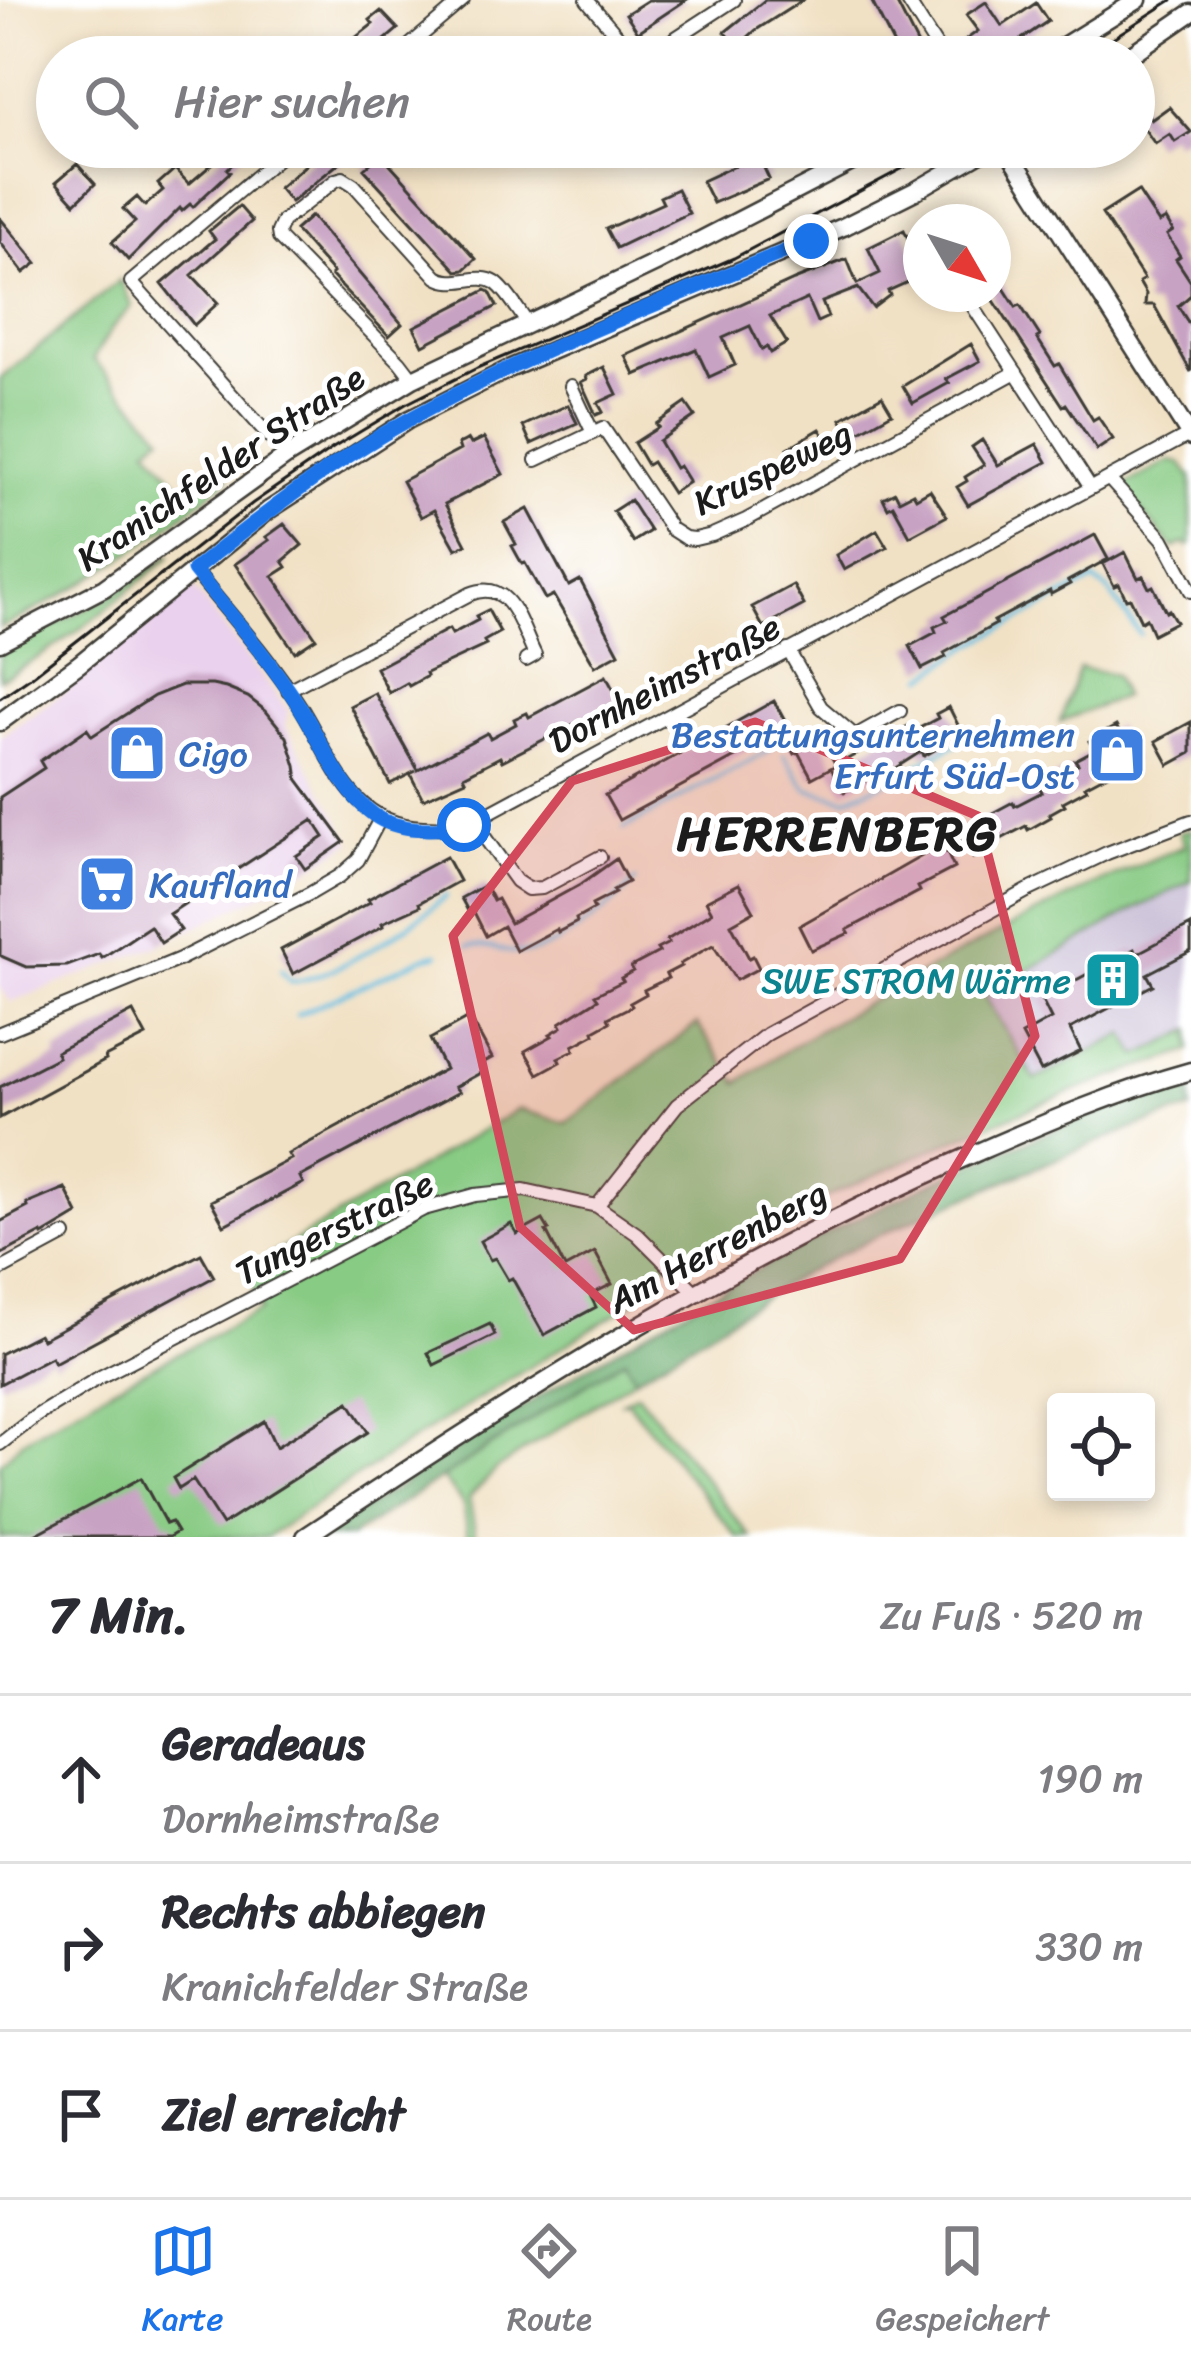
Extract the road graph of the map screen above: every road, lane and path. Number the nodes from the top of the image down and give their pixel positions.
1 (463, 0) edge
2 (587, 0) edge
3 (734, 0) edge
4 (907, 0) edge
5 (1138, 0) edge
6 (1191, 14) edge
7 (421, 36) edge
8 (618, 36) edge
9 (679, 36) edge
10 (928, 36) edge
11 (1080, 36) edge
12 (1155, 38) edge
13 (266, 168) edge
14 (840, 168) edge
15 (955, 168) edge
16 (1019, 168) edge
17 (977, 312) edge
18 (528, 324) junction
19 (1016, 372) junction
20 (413, 379) junction
21 (572, 386) dead end
22 (593, 433) junction
23 (1190, 435) edge
24 (286, 456) junction
25 (536, 460) dead end
26 (1109, 478) junction
27 (1090, 488) junction
28 (1189, 549) edge
29 (1175, 557) junction
30 (194, 570) junction
31 (1191, 591) edge
32 (0, 642) edge
33 (788, 650) junction
34 (526, 660) dead end
35 (288, 689) junction
36 (900, 711) dead end
37 (0, 722) edge
38 (380, 819) junction
39 (472, 821) junction
40 (1191, 821) edge
41 (599, 857) dead end
42 (0, 1034) edge
43 (1191, 1071) edge
44 (597, 1206) junction
45 (65, 1235) dead end
46 (0, 1270) edge
47 (695, 1292) junction
48 (0, 1444) edge
49 (305, 1537) edge

1 - 7 street
2 - 8 street
3 - 9 street
4 - 10 street
5 - 11 main road
6 - 12 main road
13 - 24 street
14 - 18 main road, Kranichfelder Straße
15 - 30 main road, Kranichfelder Straße
16 - 23 main road
17 - 19 street
18 - 20 main road, Kranichfelder Straße
18 - 20 street, Kranichfelder Straße
19 - 22 street, Kruspeweg
19 - 27 street
20 - 24 main road, Kranichfelder Straße
21 - 22 street, Kruspeweg
22 - 25 street
23 - 26 street, Dornheimstraße
24 - 32 main road, Kranichfelder Straße
26 - 27 street, Dornheimstraße
26 - 29 street
27 - 33 street, Dornheimstraße
28 - 29 street
29 - 31 street
30 - 35 street
30 - 37 main road, Kranichfelder Straße
33 - 36 street
33 - 39 street, Dornheimstraße
34 - 35 street
35 - 38 street
38 - 39 street, Dornheimstraße
38 - 42 street
39 - 41 street
40 - 44 street
43 - 47 main road, Am Herrenberg
44 - 47 street, Tungerstraße
44 - 48 street, Tungerstraße
45 - 46 street
47 - 49 main road, Am Herrenberg

